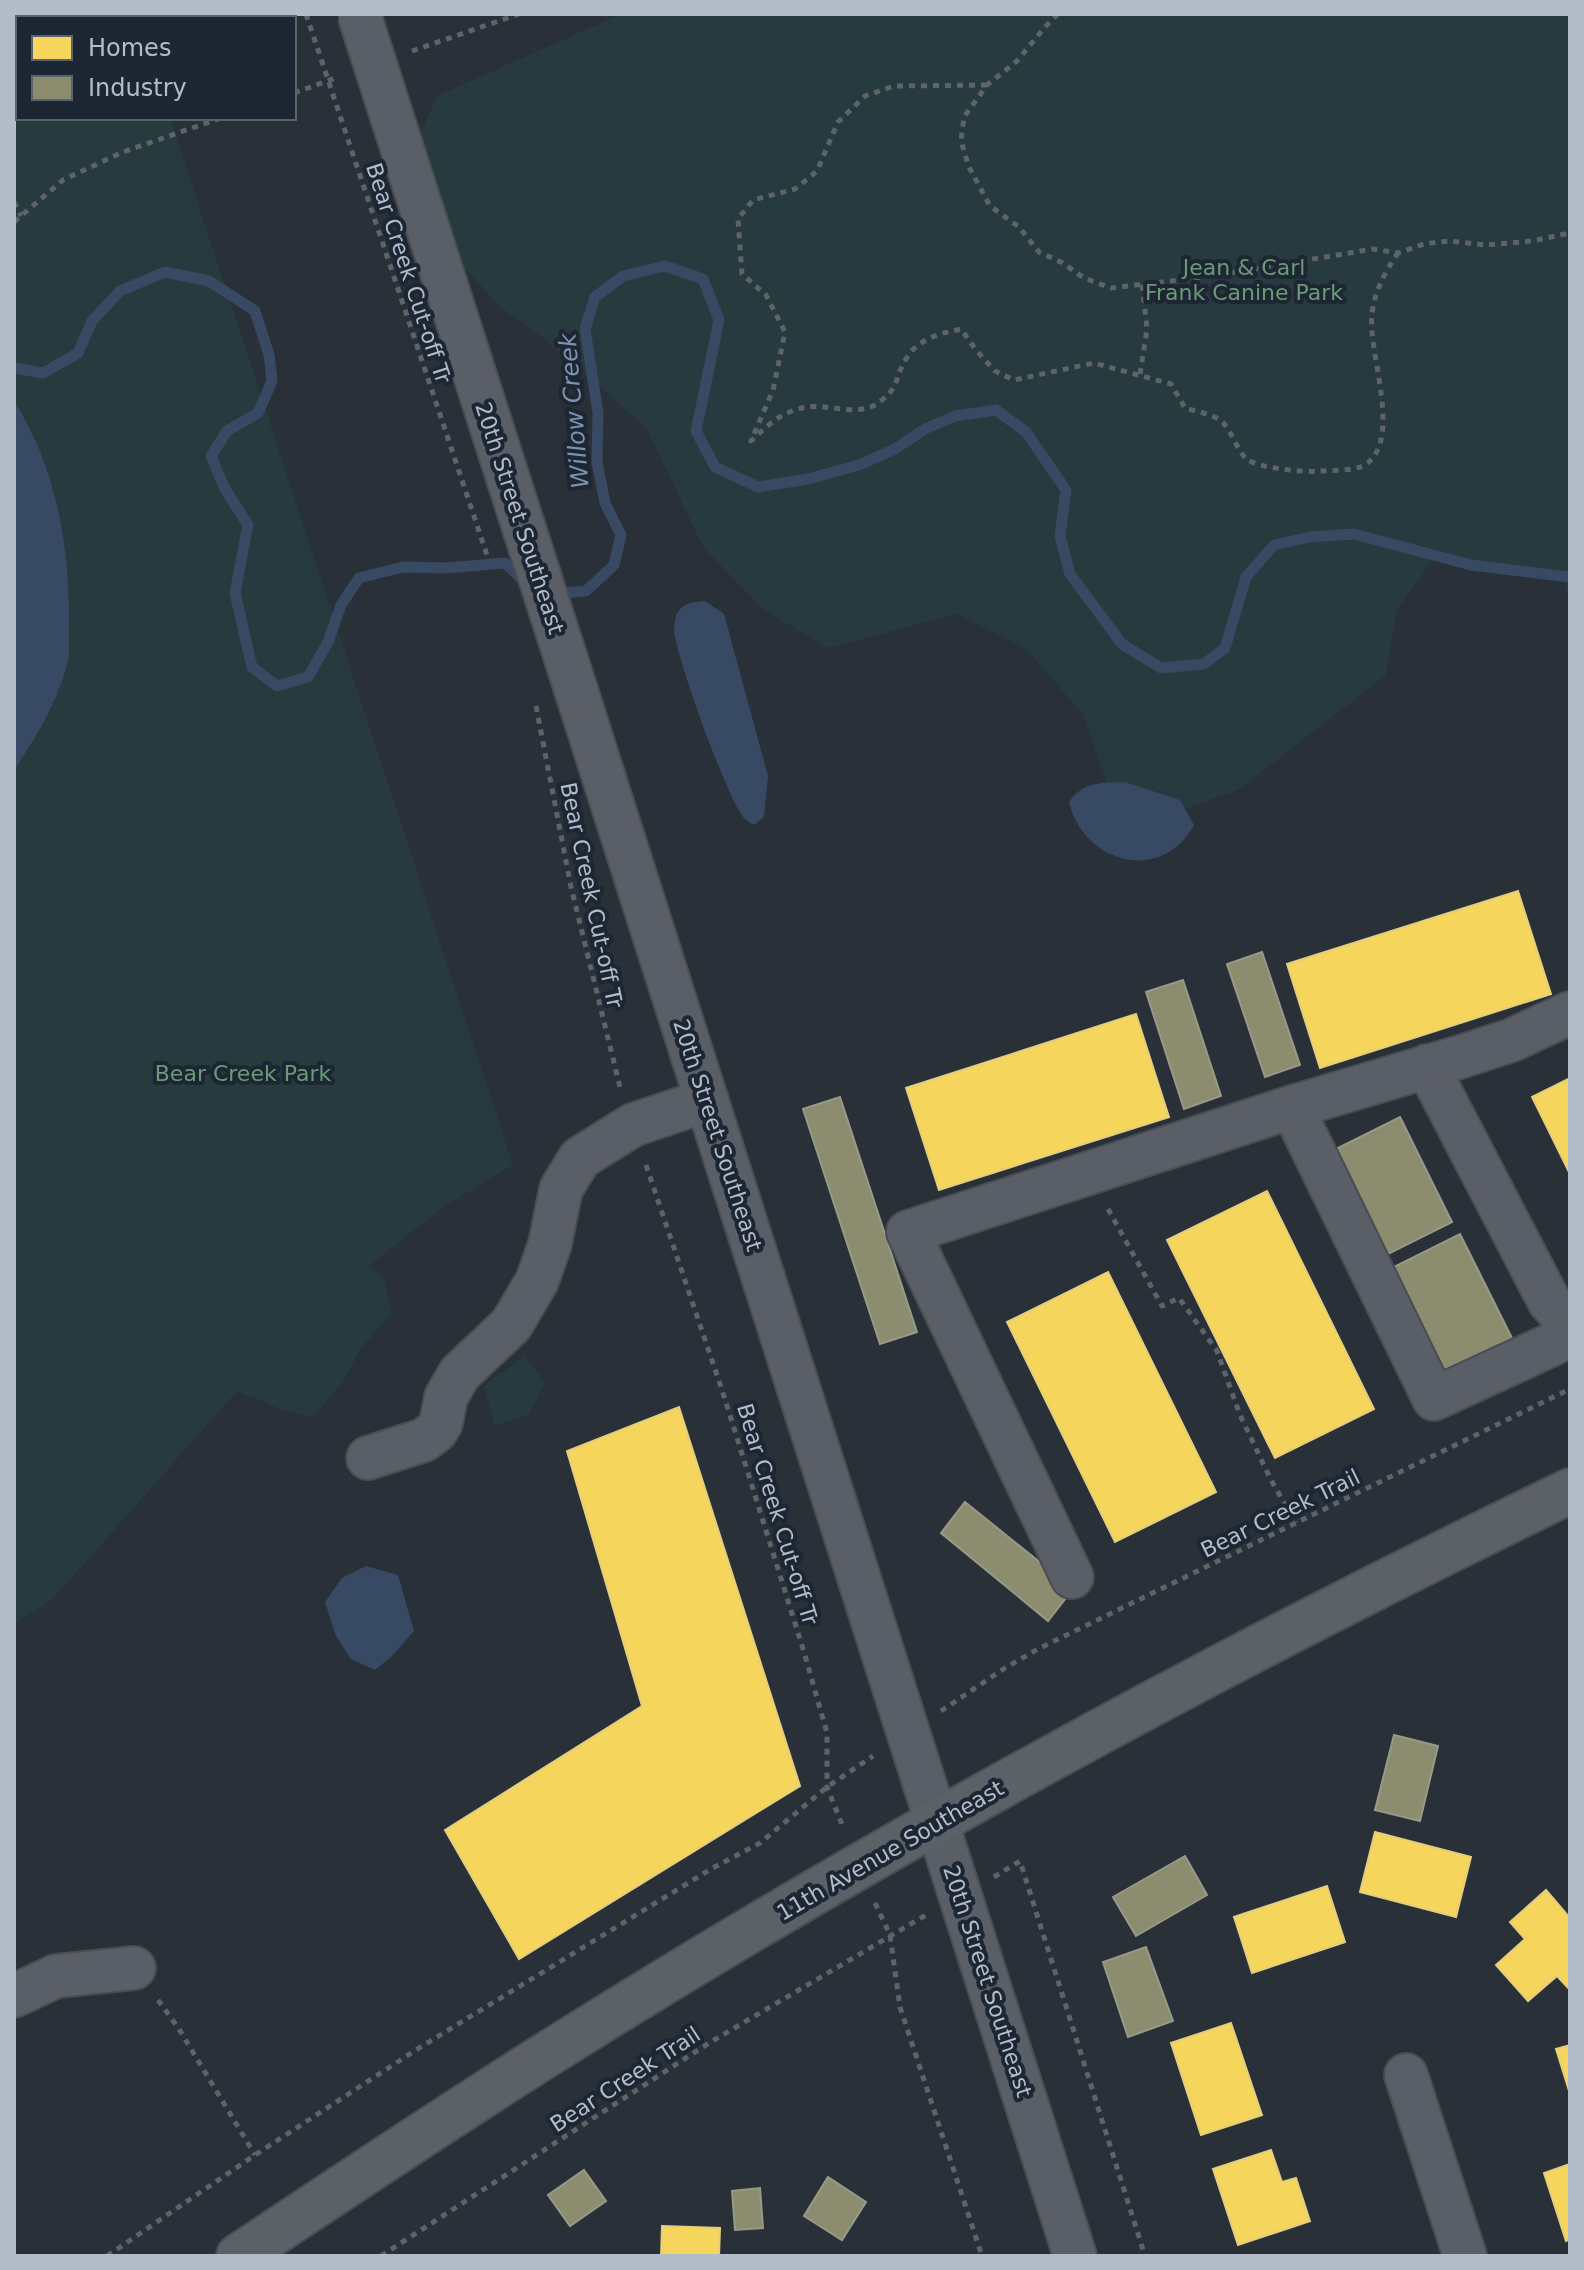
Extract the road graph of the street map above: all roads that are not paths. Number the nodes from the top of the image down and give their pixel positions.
1 (359, 14) edge
2 (1570, 1013) edge
3 (1427, 1066) junction
4 (707, 1100) junction
5 (1292, 1107) junction
6 (1570, 1325) edge
7 (1570, 1336) edge
8 (368, 1458) dead end
9 (1570, 1491) edge
10 (1072, 1577) dead end
11 (937, 1821) junction
12 (134, 1968) road end
13 (14, 1996) edge
14 (1406, 2075) dead end
15 (239, 2256) edge
16 (1075, 2256) edge
17 (1465, 2256) edge

1 - 4 street, 20th Street Southeast, bridge
2 - 3 street
3 - 5 street
3 - 6 street
4 - 8 street
4 - 11 street, 20th Street Southeast
5 - 7 street
5 - 10 street
9 - 11 main road, 11th Avenue Southeast
11 - 15 main road, 11th Avenue Southeast
11 - 16 street, 20th Street Southeast
12 - 13 street
14 - 17 street

